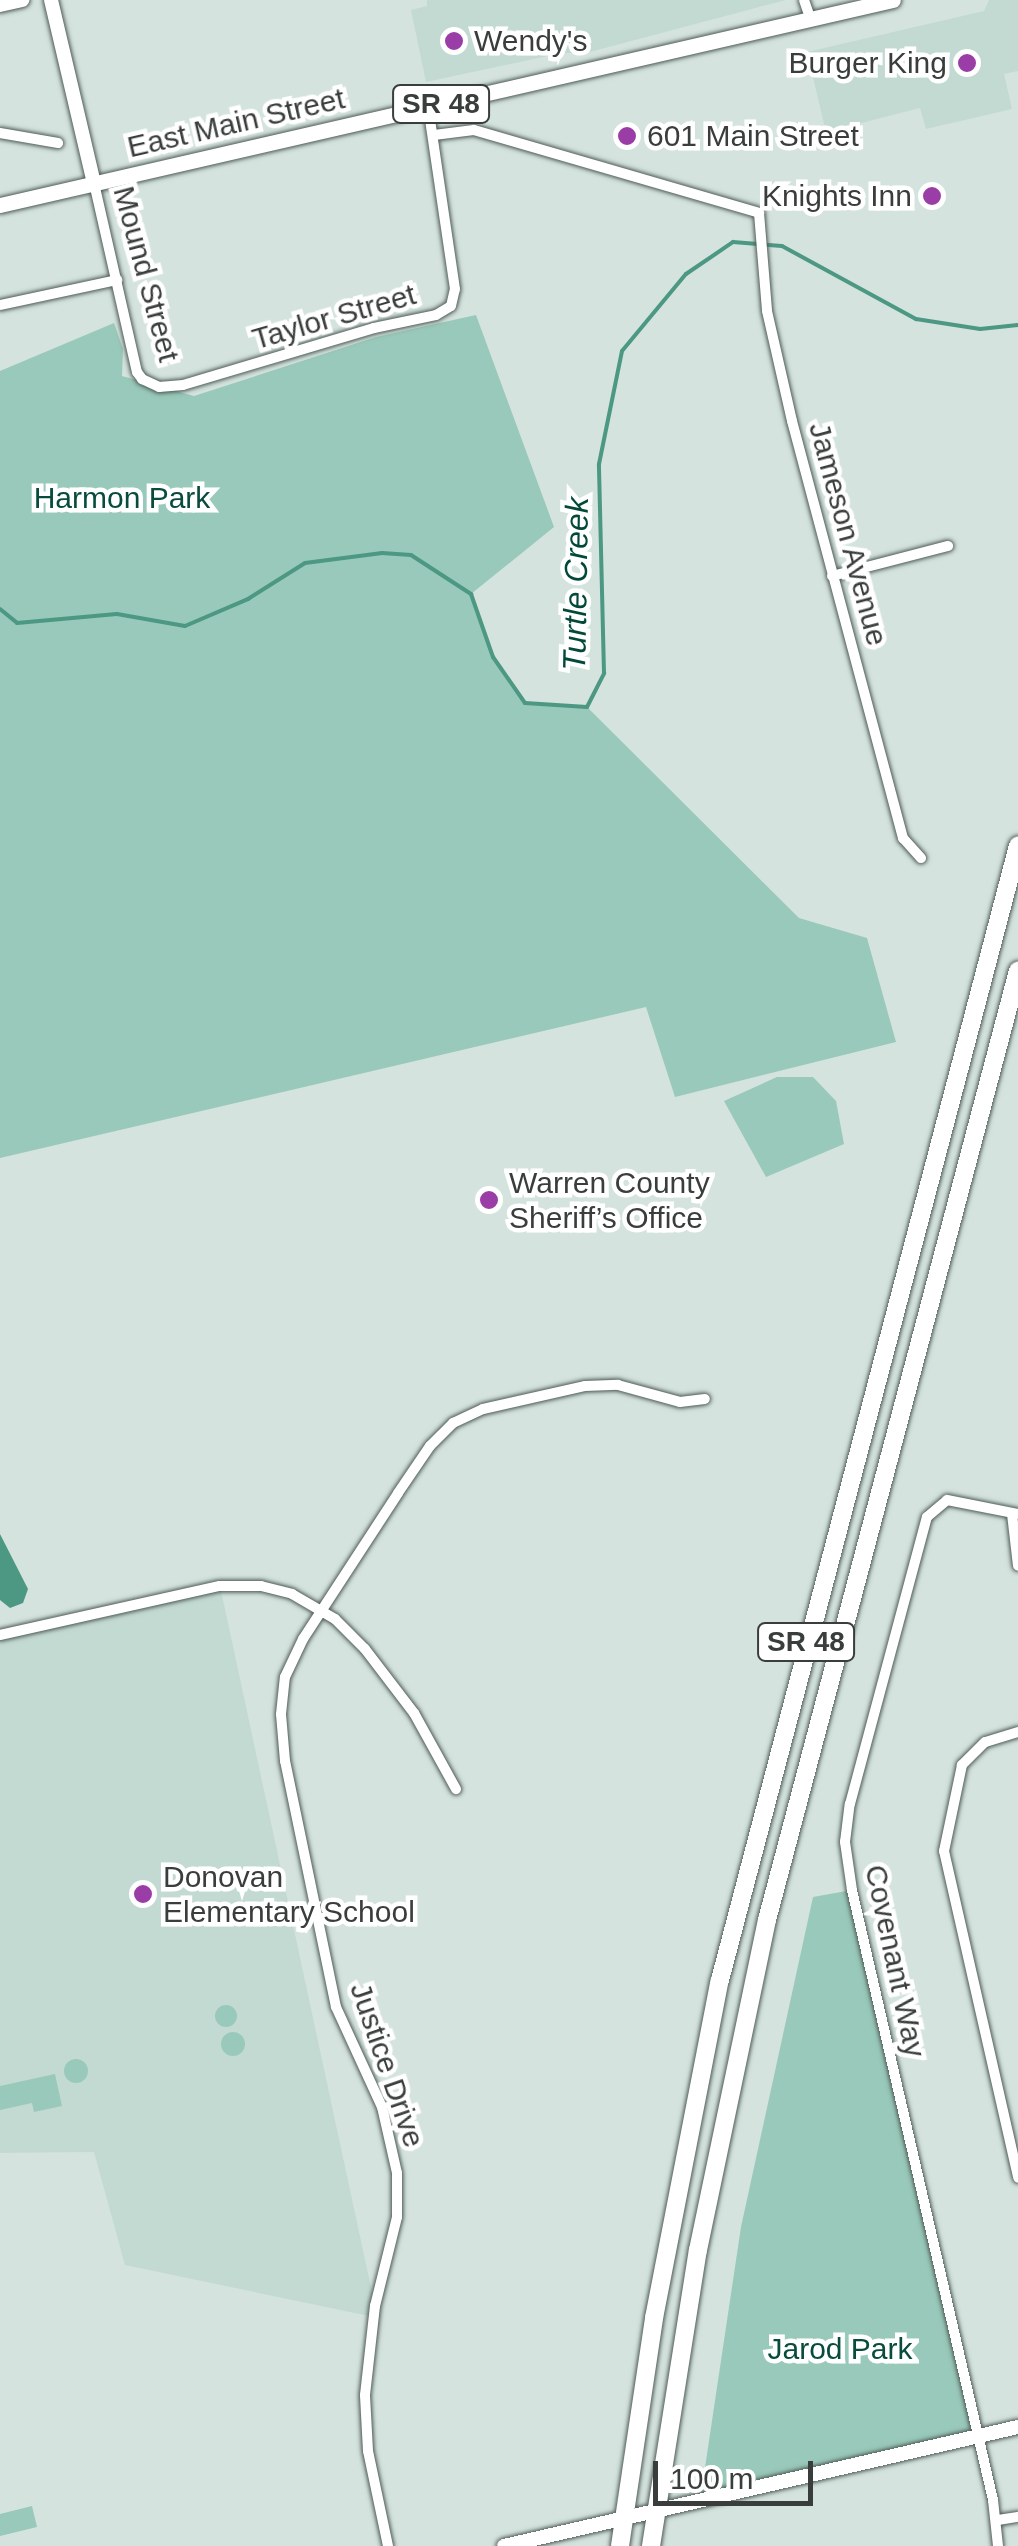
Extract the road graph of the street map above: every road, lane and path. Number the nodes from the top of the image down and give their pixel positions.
1 (22, 0) edge
2 (51, 0) edge
3 (804, 0) edge
4 (894, 0) edge
5 (0, 5) edge
6 (811, 20) junction
7 (428, 107) junction
8 (0, 134) edge
9 (434, 135) junction
10 (58, 143) dead end
11 (94, 184) junction
12 (0, 205) edge
13 (117, 280) junction
14 (0, 305) edge
15 (150, 384) joint
16 (948, 546) dead end
17 (832, 576) junction
18 (1018, 846) edge
19 (921, 858) dead end
20 (1018, 972) edge
21 (705, 1398) dead end
22 (1015, 1514) edge
23 (1018, 1566) edge
24 (322, 1610) junction
25 (0, 1635) edge
26 (1018, 1732) edge
27 (456, 1788) dead end
28 (1018, 2178) edge
29 (1018, 2426) edge
30 (978, 2436) junction
31 (656, 2511) junction
32 (1018, 2517) edge
33 (623, 2519) junction
34 (998, 2520) junction
35 (388, 2546) edge
36 (504, 2546) edge
37 (620, 2546) edge
38 (651, 2546) edge
39 (998, 2546) edge

1 - 5 street
2 - 11 street, Mound Street
3 - 6 street
4 - 6 main road, East Main Street / SR 48
6 - 7 main road, East Main Street / SR 48
7 - 9 street, Taylor Street
7 - 11 main road, East Main Street / SR 48
8 - 10 street
9 - 15 street, Taylor Street
9 - 17 street, Jameson Avenue
11 - 12 main road, East Main Street / SR 48
11 - 13 street, Mound Street
13 - 14 street
13 - 15 street, Mound Street
16 - 17 street
17 - 19 street, Jameson Avenue
18 - 33 highway, SR 48
20 - 31 highway, SR 48
21 - 24 street, Justice Drive
22 - 23 street
22 - 30 street, Covenant Way
24 - 25 street
24 - 27 street
24 - 35 street, Justice Drive
26 - 28 street
29 - 30 street
30 - 31 street
30 - 34 street, Covenant Way
31 - 33 street
31 - 38 highway, SR 48
32 - 34 street
33 - 36 street
33 - 37 highway, SR 48
34 - 39 street, Covenant Way

